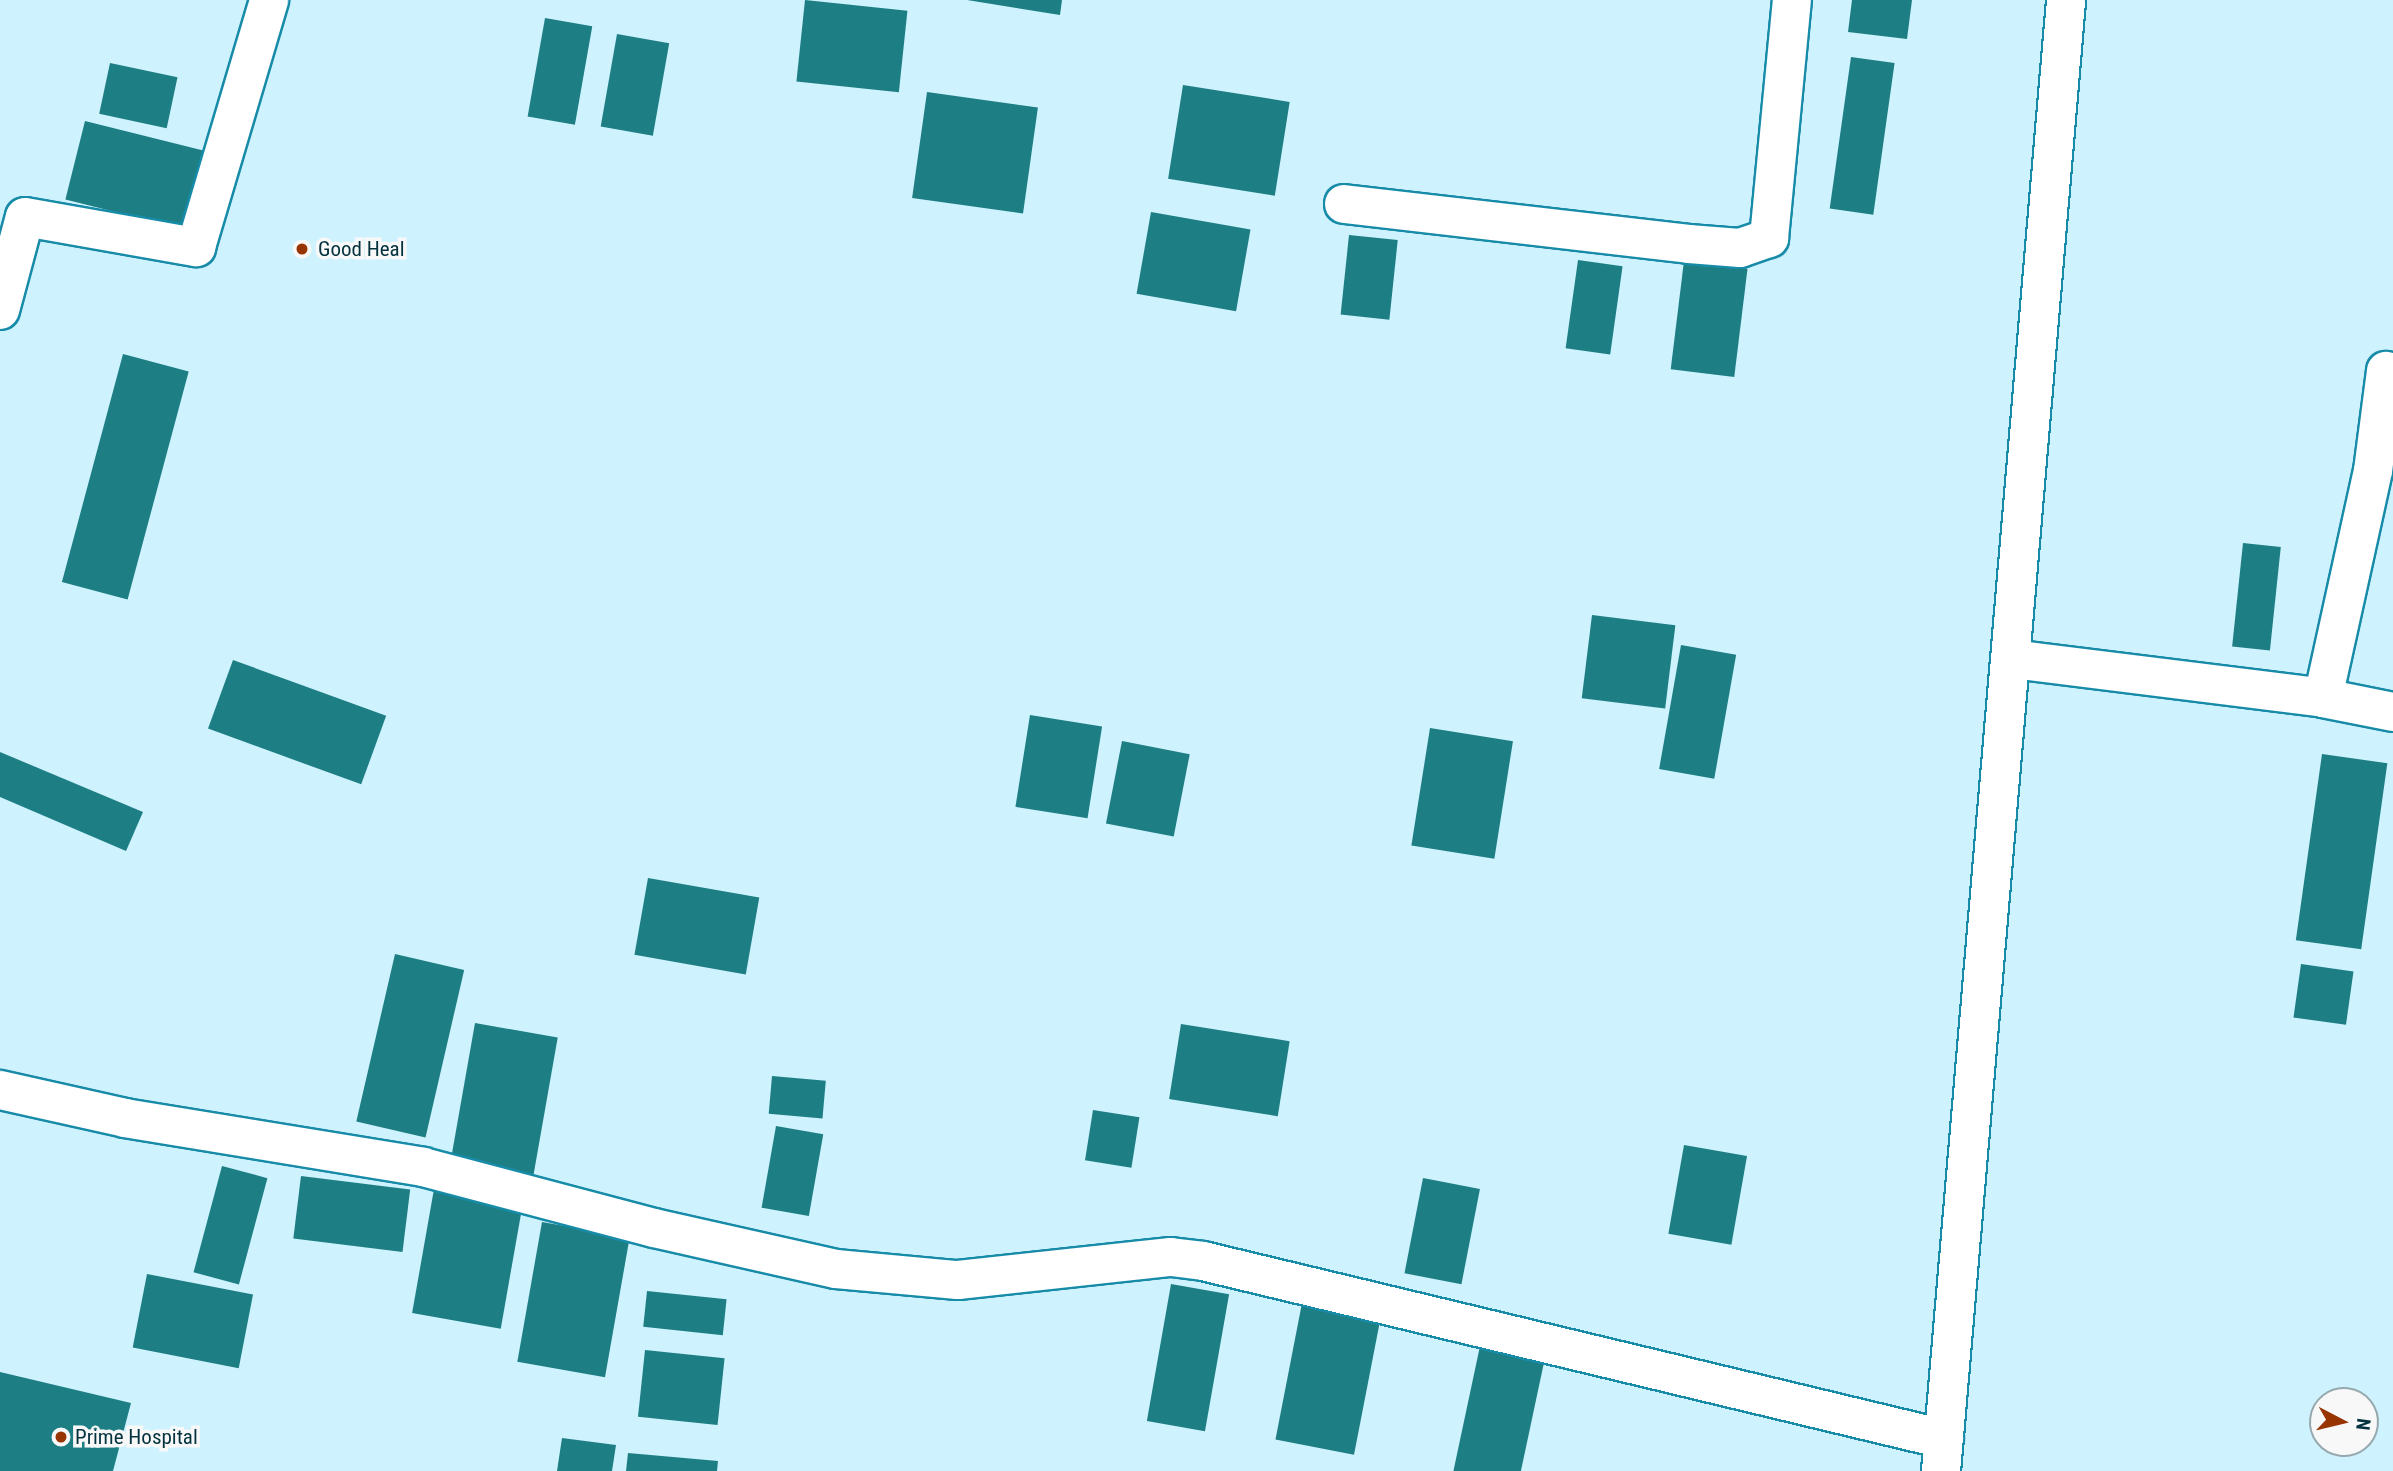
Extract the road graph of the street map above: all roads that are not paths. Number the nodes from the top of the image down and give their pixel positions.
1 (268, 0) edge
2 (1792, 0) edge
3 (2066, 0) edge
4 (1344, 204) dead end
5 (0, 310) edge
6 (2386, 371) dead end
7 (2012, 659) junction
8 (2323, 698) junction
9 (2393, 712) edge
10 (0, 1090) edge
11 (1942, 1455) edge

1 - 5 street
2 - 4 street
3 - 7 street
6 - 8 street
7 - 8 street
7 - 11 street
8 - 9 street
10 - 11 street

